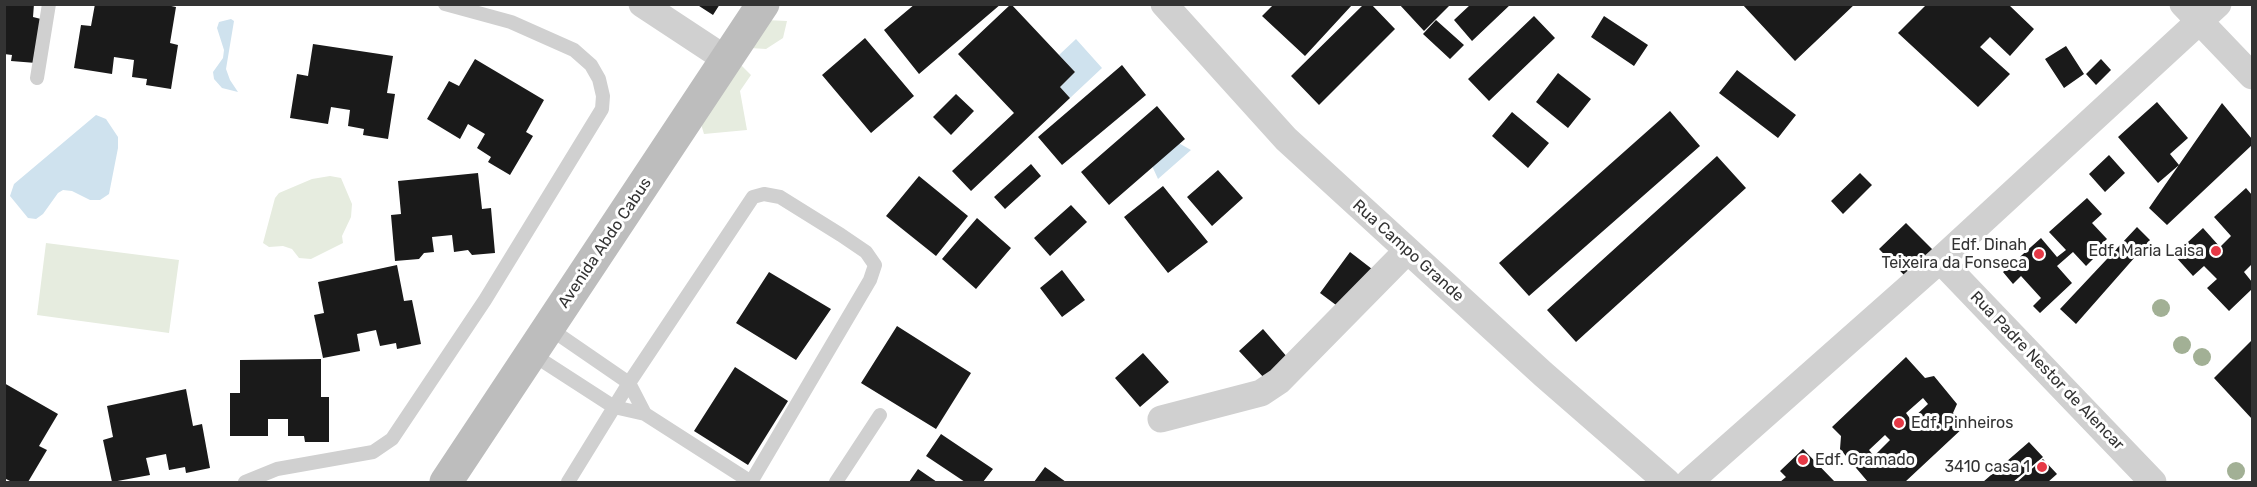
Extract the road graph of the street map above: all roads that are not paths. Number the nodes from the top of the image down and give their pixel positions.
1 (50, 4) edge
2 (445, 4) edge
3 (642, 4) edge
4 (763, 4) edge
5 (1164, 4) edge
6 (2201, 10) edge
7 (727, 60) junction
8 (2253, 76) edge
9 (37, 78) dead end
10 (1407, 251) junction
11 (1940, 260) junction
12 (540, 341) junction
13 (629, 383) junction
14 (614, 406) junction
15 (645, 414) junction
16 (880, 415) dead end
17 (1161, 419) dead end
18 (245, 483) edge
19 (447, 483) edge
20 (568, 483) edge
21 (751, 483) edge
22 (836, 483) edge
23 (1667, 483) edge
24 (1689, 483) edge
25 (2153, 483) edge

1 - 9 lane
2 - 18 lane
3 - 7 street
4 - 7 main road, Avenida Abdo Cabus
5 - 10 street, Rua Campo Grande
6 - 8 street
6 - 11 street
7 - 12 main road, Avenida Abdo Cabus
10 - 17 street
10 - 23 street, Rua Campo Grande
11 - 24 street
11 - 25 street, Rua Padre Nestor de Alencar
12 - 13 lane
12 - 14 lane
12 - 19 main road, Avenida Abdo Cabus
13 - 14 lane
13 - 15 lane
13 - 21 lane
14 - 15 lane
14 - 20 lane
15 - 21 lane
16 - 22 lane

